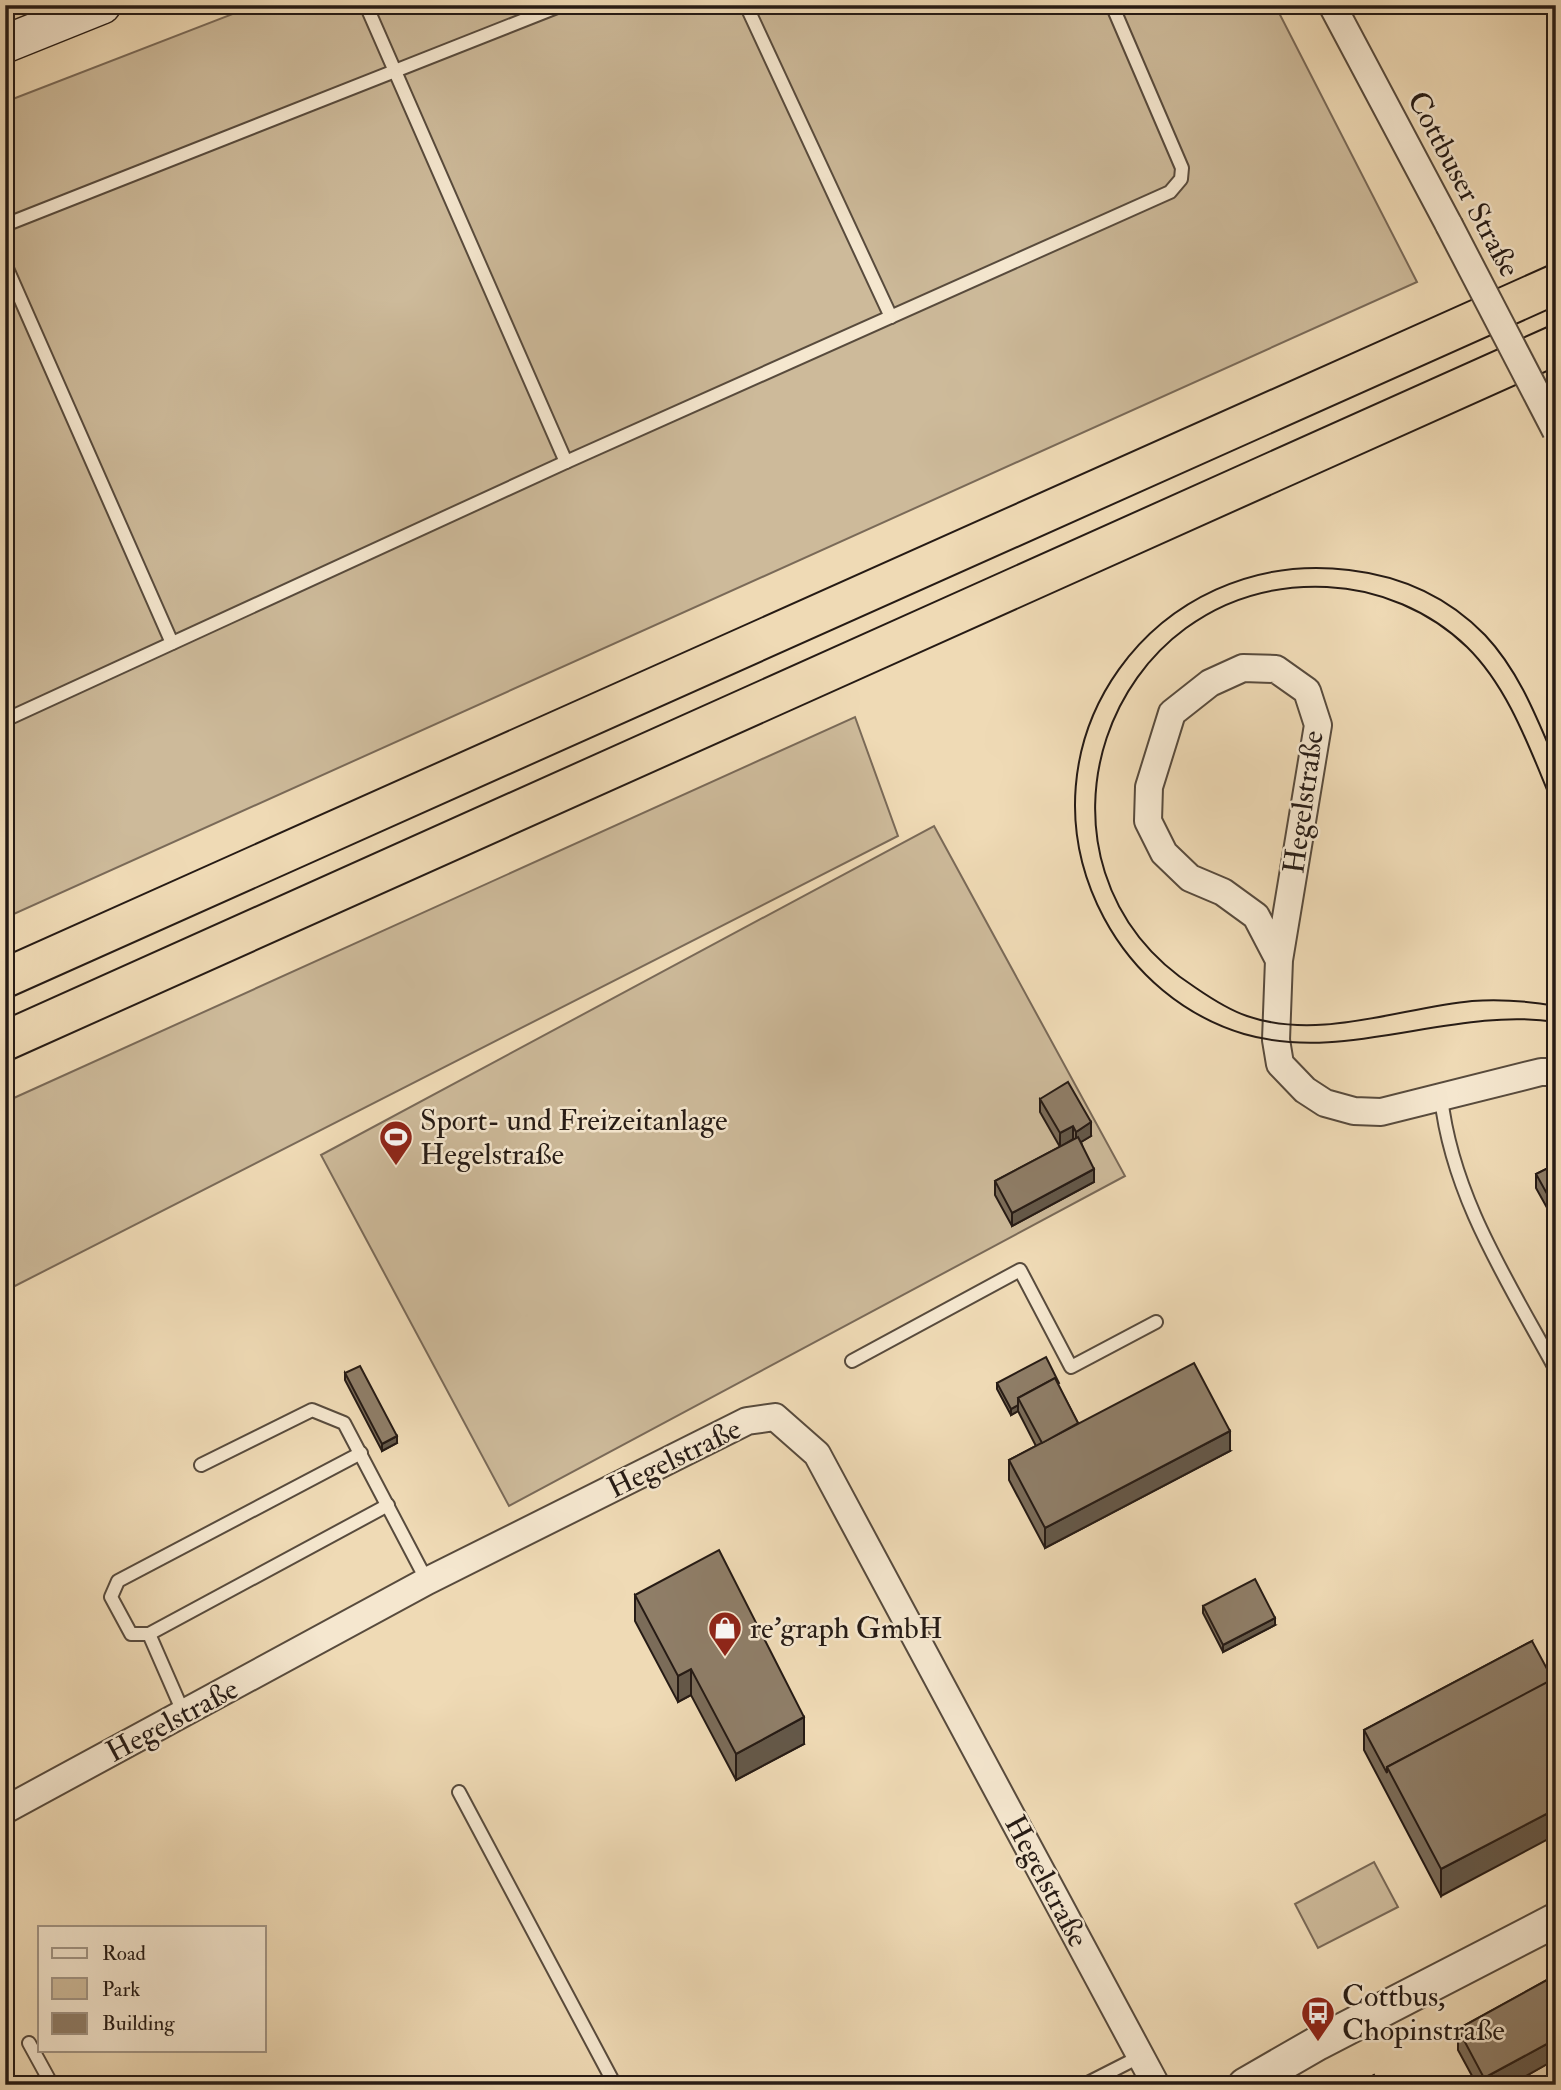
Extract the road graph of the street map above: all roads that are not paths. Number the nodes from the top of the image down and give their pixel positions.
1 (102, 5) edge
2 (366, 5) edge
3 (562, 5) edge
4 (746, 5) edge
5 (1112, 5) edge
6 (1332, 5) edge
7 (5, 44) edge
8 (393, 74) junction
9 (5, 225) edge
10 (5, 264) edge
11 (1556, 284) edge
12 (891, 317) junction
13 (1556, 345) edge
14 (1556, 432) edge
15 (566, 462) junction
16 (172, 643) junction
17 (5, 720) edge
18 (1279, 960) junction
19 (5, 978) edge
20 (5, 1041) edge
21 (1556, 1072) edge
22 (1441, 1097) junction
23 (1156, 1322) dead end
24 (852, 1361) dead end
25 (1556, 1370) edge
26 (361, 1453) junction
27 (201, 1465) dead end
28 (388, 1505) junction
29 (427, 1581) junction
30 (149, 1634) junction
31 (184, 1714) junction
32 (459, 1792) dead end
33 (5, 1810) edge
34 (1556, 1920) edge
35 (29, 2043) dead end
36 (1141, 2056) junction
37 (52, 2085) edge
38 (615, 2085) edge
39 (1084, 2085) edge
40 (1156, 2085) edge
41 (1245, 2085) edge

1 - 7 main road
2 - 8 lane
3 - 8 lane
4 - 12 lane
5 - 12 lane
6 - 14 street, Cottbuser Straße, bridge
8 - 9 lane
8 - 15 lane
10 - 16 lane
11 - 19 highway
12 - 15 lane
13 - 20 highway
15 - 16 lane
16 - 17 lane
18 - 18 street, Hegelstraße
18 - 22 street, Hegelstraße
21 - 22 street, Hegelstraße
22 - 25 lane
23 - 24 lane
26 - 27 lane
26 - 28 lane
26 - 30 lane
28 - 29 lane
28 - 30 lane
29 - 31 street, Hegelstraße
29 - 36 street, Hegelstraße
30 - 31 lane
31 - 33 street, Hegelstraße
32 - 38 lane
34 - 41 street
35 - 37 lane
36 - 39 lane
36 - 40 street, Hegelstraße

